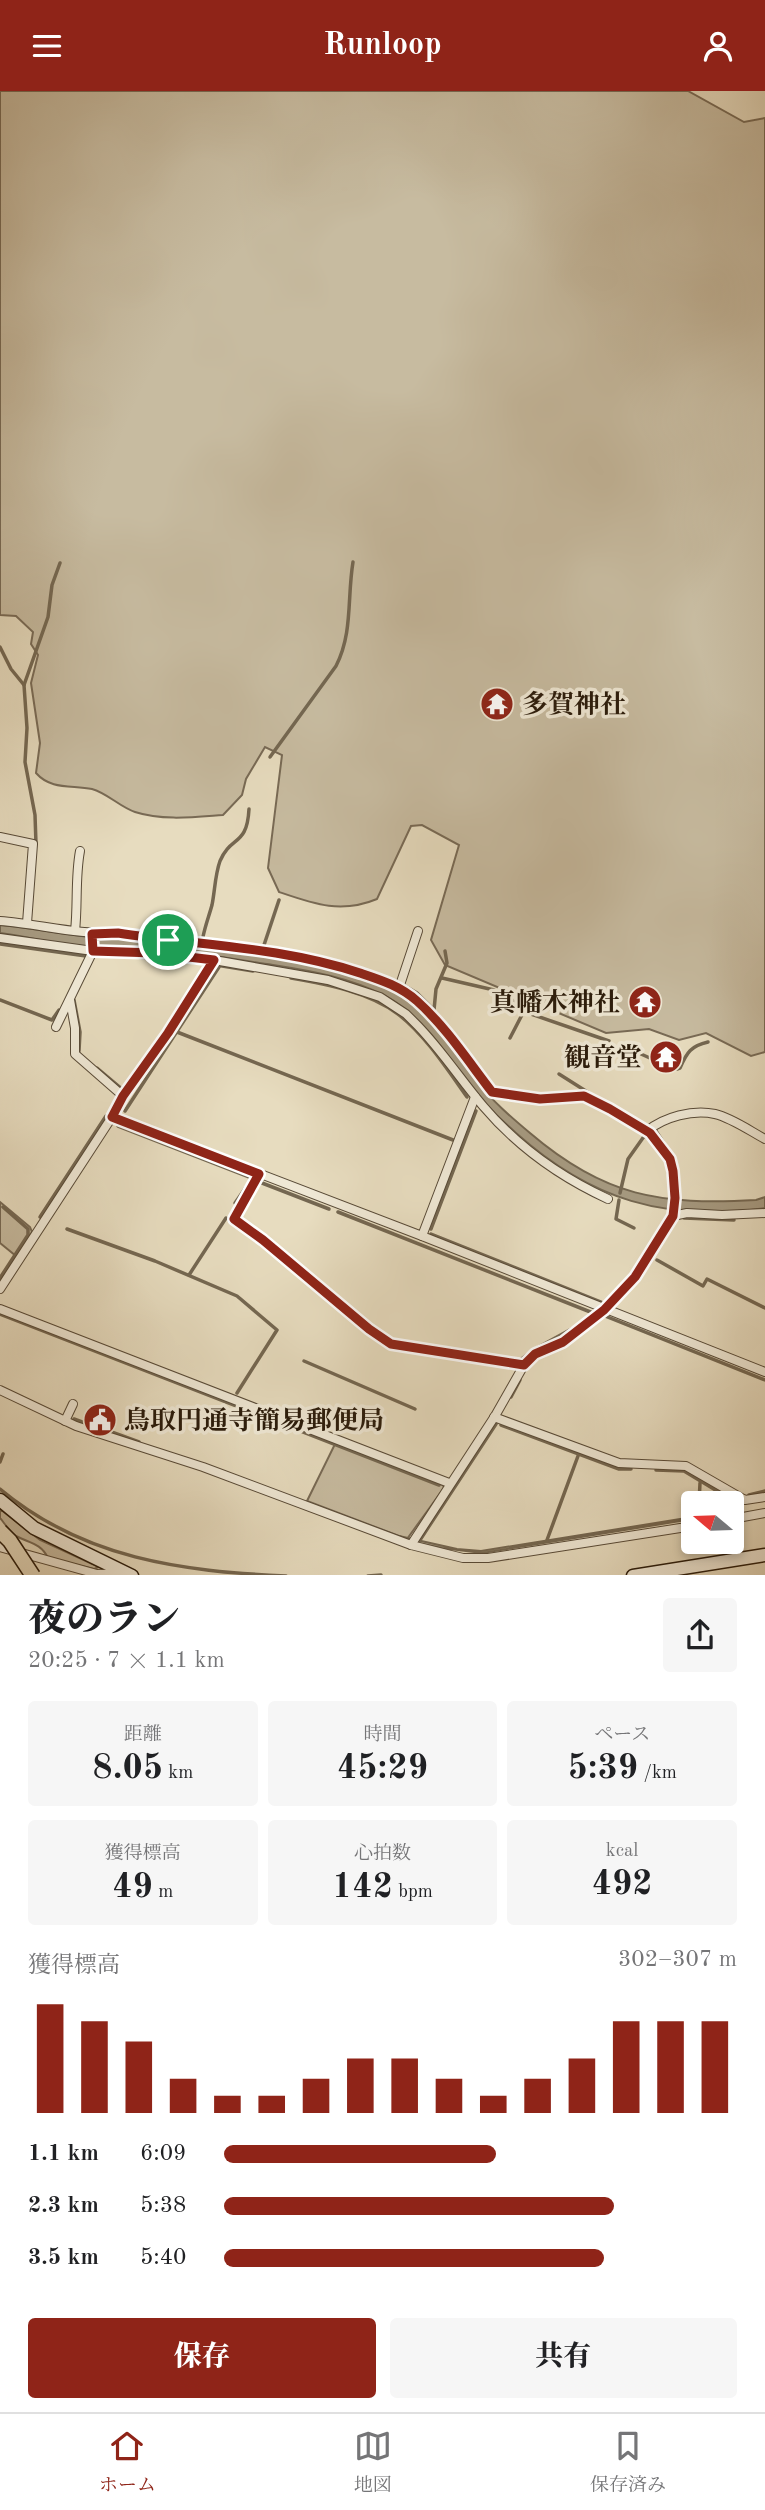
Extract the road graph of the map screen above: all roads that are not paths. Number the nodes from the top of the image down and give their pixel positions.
1 (0, 837) edge
2 (80, 851) dead end
3 (0, 921) edge
4 (27, 923) junction
5 (75, 931) junction
6 (418, 931) dead end
7 (92, 934) junction
8 (0, 938) edge
9 (93, 951) junction
10 (214, 960) junction
11 (399, 988) junction
12 (70, 1000) junction
13 (56, 1027) dead end
14 (123, 1096) junction
15 (475, 1097) junction
16 (112, 1117) junction
17 (647, 1131) junction
18 (765, 1139) edge
19 (259, 1174) junction
20 (608, 1199) dead end
21 (765, 1213) edge
22 (673, 1214) junction
23 (422, 1236) junction
24 (0, 1289) edge
25 (0, 1309) edge
26 (604, 1310) junction
27 (524, 1365) junction
28 (765, 1372) edge
29 (0, 1390) edge
30 (73, 1404) dead end
31 (494, 1417) junction
32 (65, 1421) junction
33 (449, 1483) junction
34 (765, 1497) edge
35 (0, 1500) edge
36 (765, 1513) edge
37 (744, 1517) edge
38 (681, 1528) edge
39 (0, 1531) edge
40 (411, 1545) junction
41 (0, 1547) edge
42 (765, 1555) edge
43 (128, 1574) edge
44 (32, 1575) edge
45 (639, 1575) edge

1 - 4 street
2 - 5 street
3 - 4 street
4 - 5 street
5 - 7 street
6 - 11 street
7 - 9 street
7 - 11 street
8 - 9 street
9 - 10 street
9 - 12 street
10 - 14 street
10 - 15 street
11 - 17 street
12 - 13 street
12 - 14 street
14 - 16 street
15 - 20 street
15 - 23 street
16 - 19 street
16 - 24 street
17 - 18 street
17 - 22 street
19 - 23 street
19 - 27 street
21 - 22 street
22 - 26 street
23 - 26 street
25 - 33 street
26 - 27 street
26 - 28 street
27 - 31 street
29 - 32 street
30 - 32 street
31 - 33 street
31 - 34 street
32 - 40 street
33 - 40 street
35 - 43 main road
36 - 37 street
38 - 40 street
39 - 44 highway, bridge
41 - 43 street
42 - 45 main road

